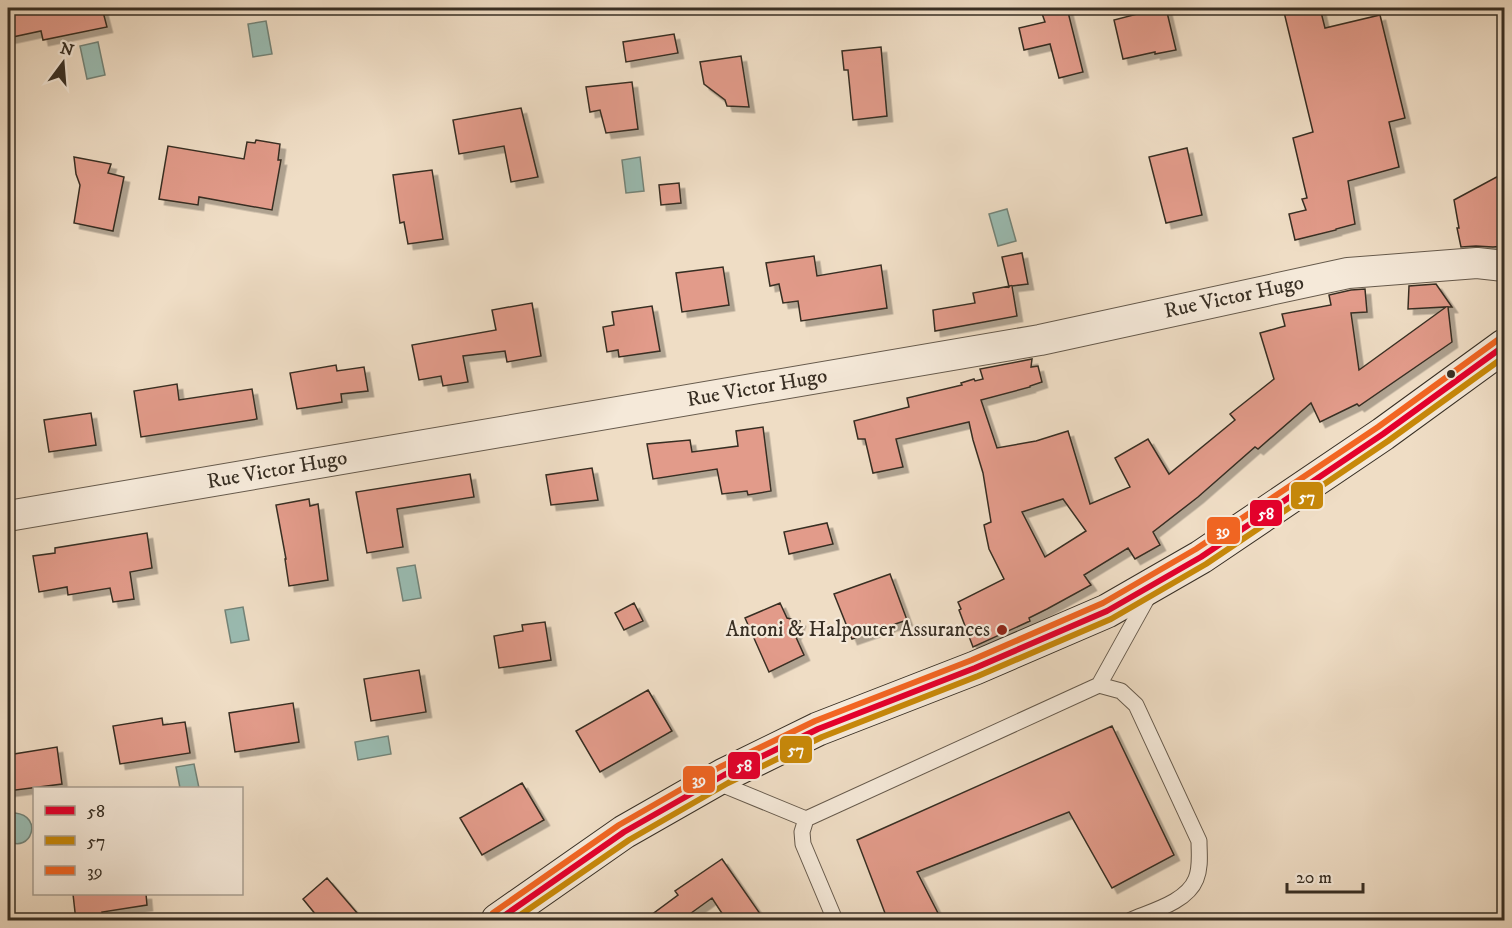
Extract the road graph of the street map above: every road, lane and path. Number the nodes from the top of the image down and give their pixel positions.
1 (1504, 266) edge
2 (1504, 346) edge
3 (8, 516) edge
4 (1156, 582) junction
5 (1099, 685) junction
6 (713, 781) junction
7 (806, 819) junction
8 (498, 921) edge
9 (835, 921) edge
10 (1131, 921) edge

1 - 3 street, Rue Victor Hugo
2 - 4 main road
4 - 5 lane
4 - 6 main road
5 - 7 lane
5 - 10 lane
6 - 7 lane
6 - 8 main road
7 - 9 lane

